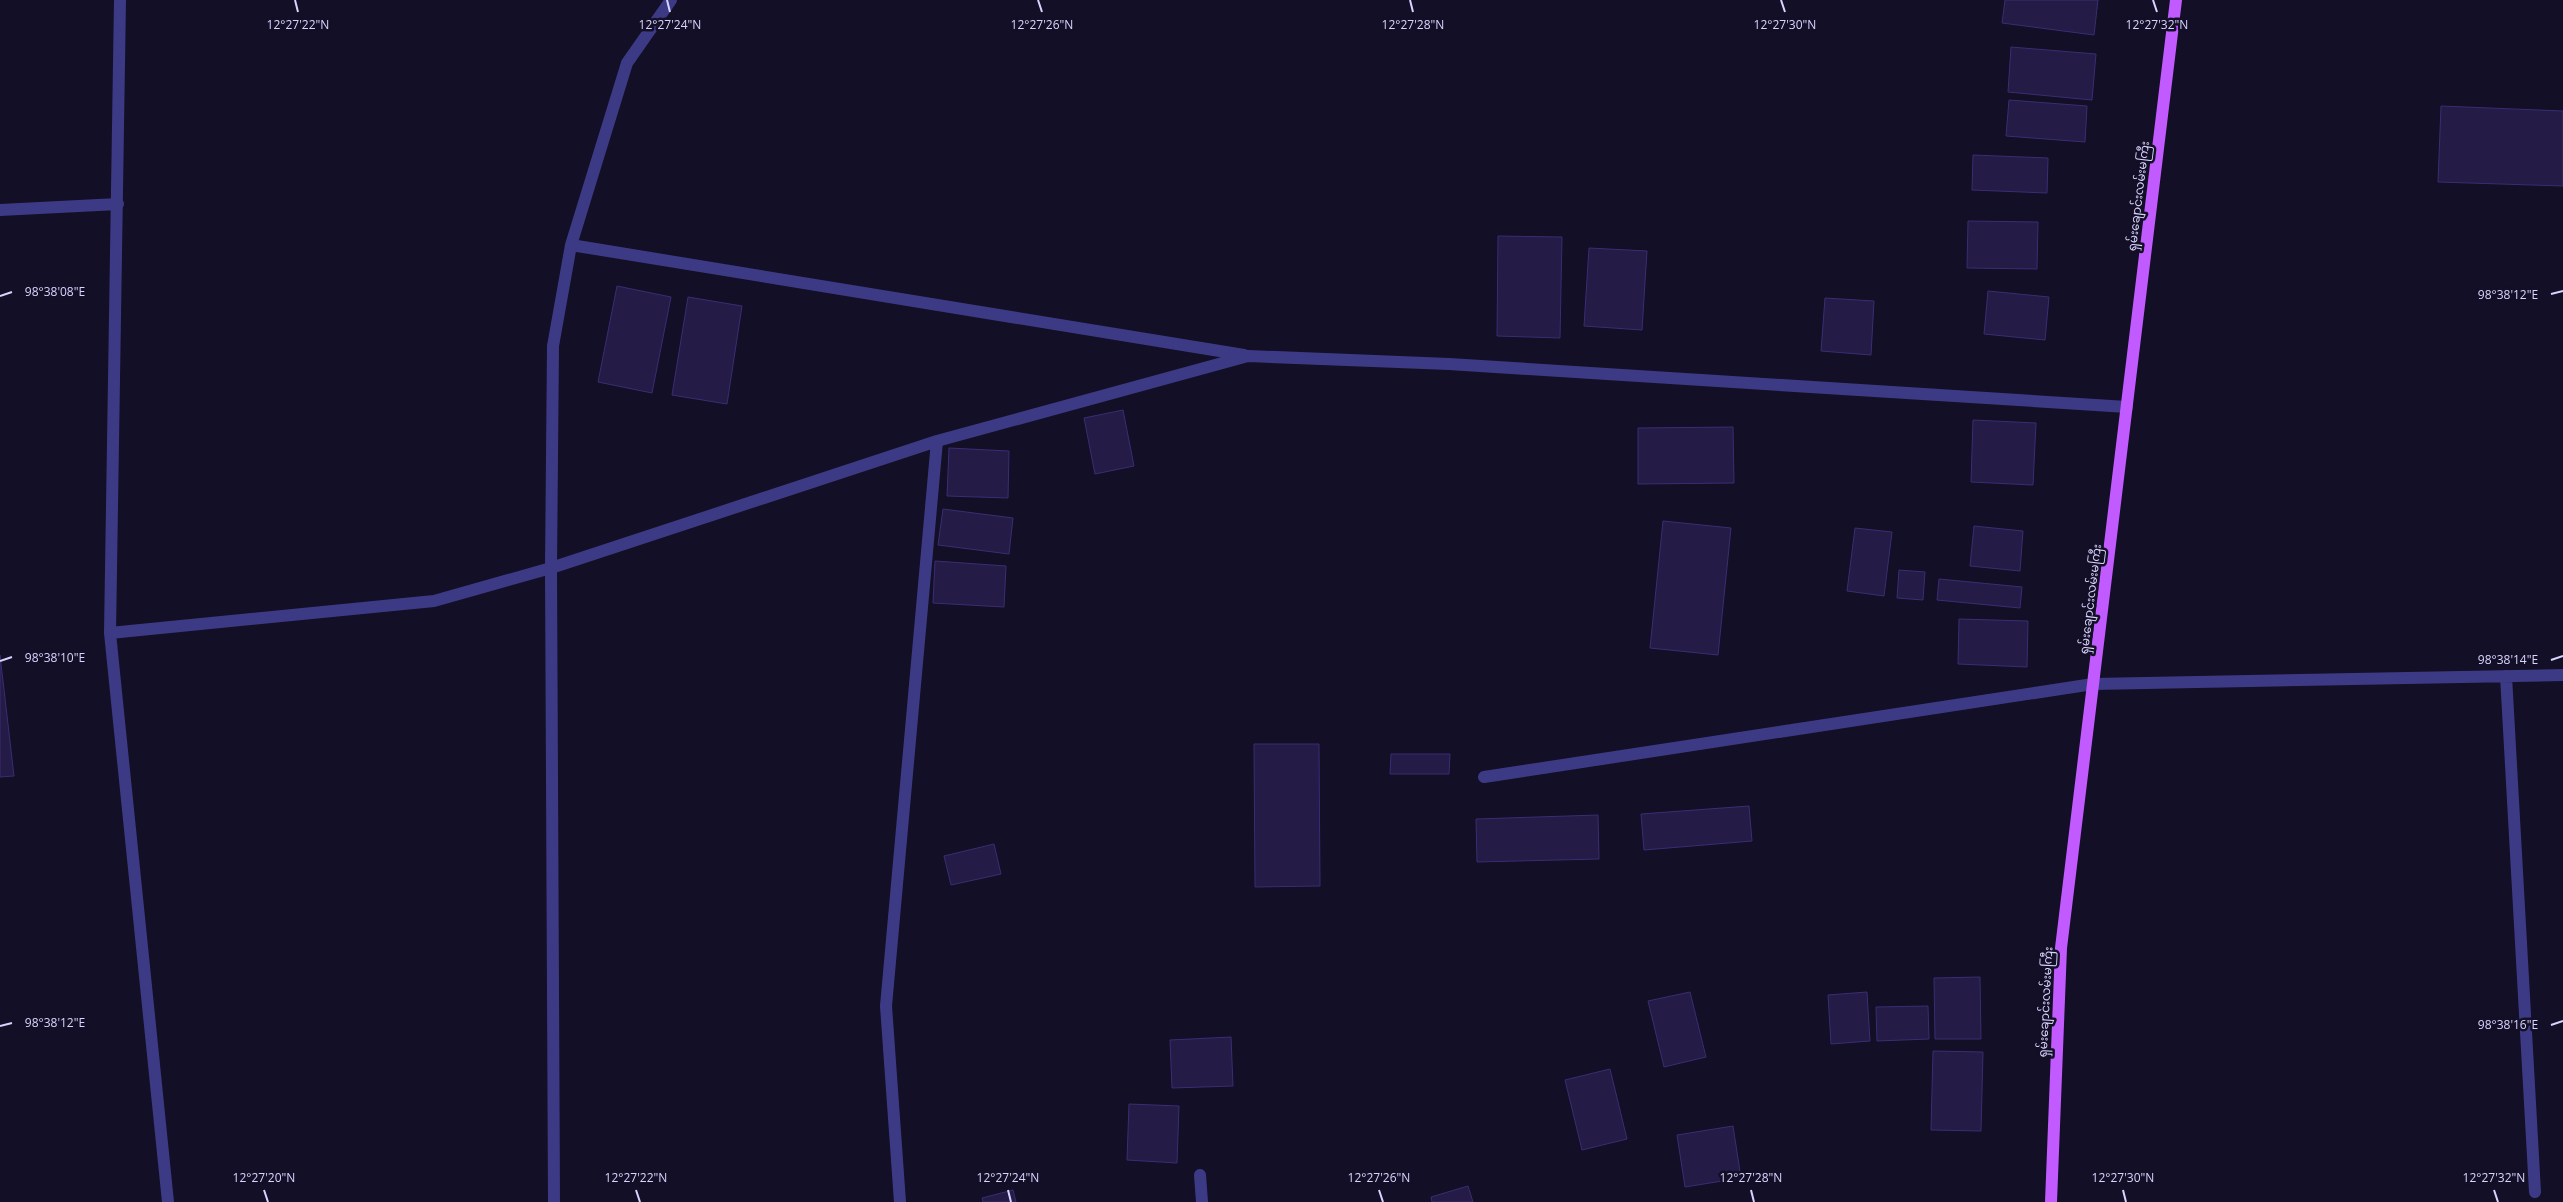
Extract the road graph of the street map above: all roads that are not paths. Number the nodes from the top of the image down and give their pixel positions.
1 (120, 0) edge
2 (671, 0) edge
3 (2176, 0) edge
4 (118, 204) junction
5 (0, 210) edge
6 (570, 245) junction
7 (1248, 356) junction
8 (2127, 407) junction
9 (937, 441) junction
10 (551, 568) junction
11 (110, 632) junction
12 (2563, 675) edge
13 (2506, 676) junction
14 (2093, 684) junction
15 (1484, 777) dead end
16 (1200, 1175) dead end
17 (2535, 1192) dead end
18 (168, 1202) edge
19 (554, 1202) edge
20 (900, 1202) edge
21 (1202, 1202) edge
22 (2051, 1202) edge

1 - 4 street
2 - 6 street
3 - 8 main road, ရှမ်းချောင်းလမ်းမကြီး
4 - 5 street
4 - 11 street
6 - 7 street
6 - 10 street
7 - 8 street
7 - 9 street
8 - 14 main road, ရှမ်းချောင်းလမ်းမကြီး
9 - 10 street
9 - 20 street
10 - 11 street
10 - 19 street
11 - 18 street
12 - 13 street
13 - 14 street
13 - 17 street
14 - 15 street
14 - 22 main road, ရှမ်းချောင်းလမ်းမကြီး
16 - 21 street

